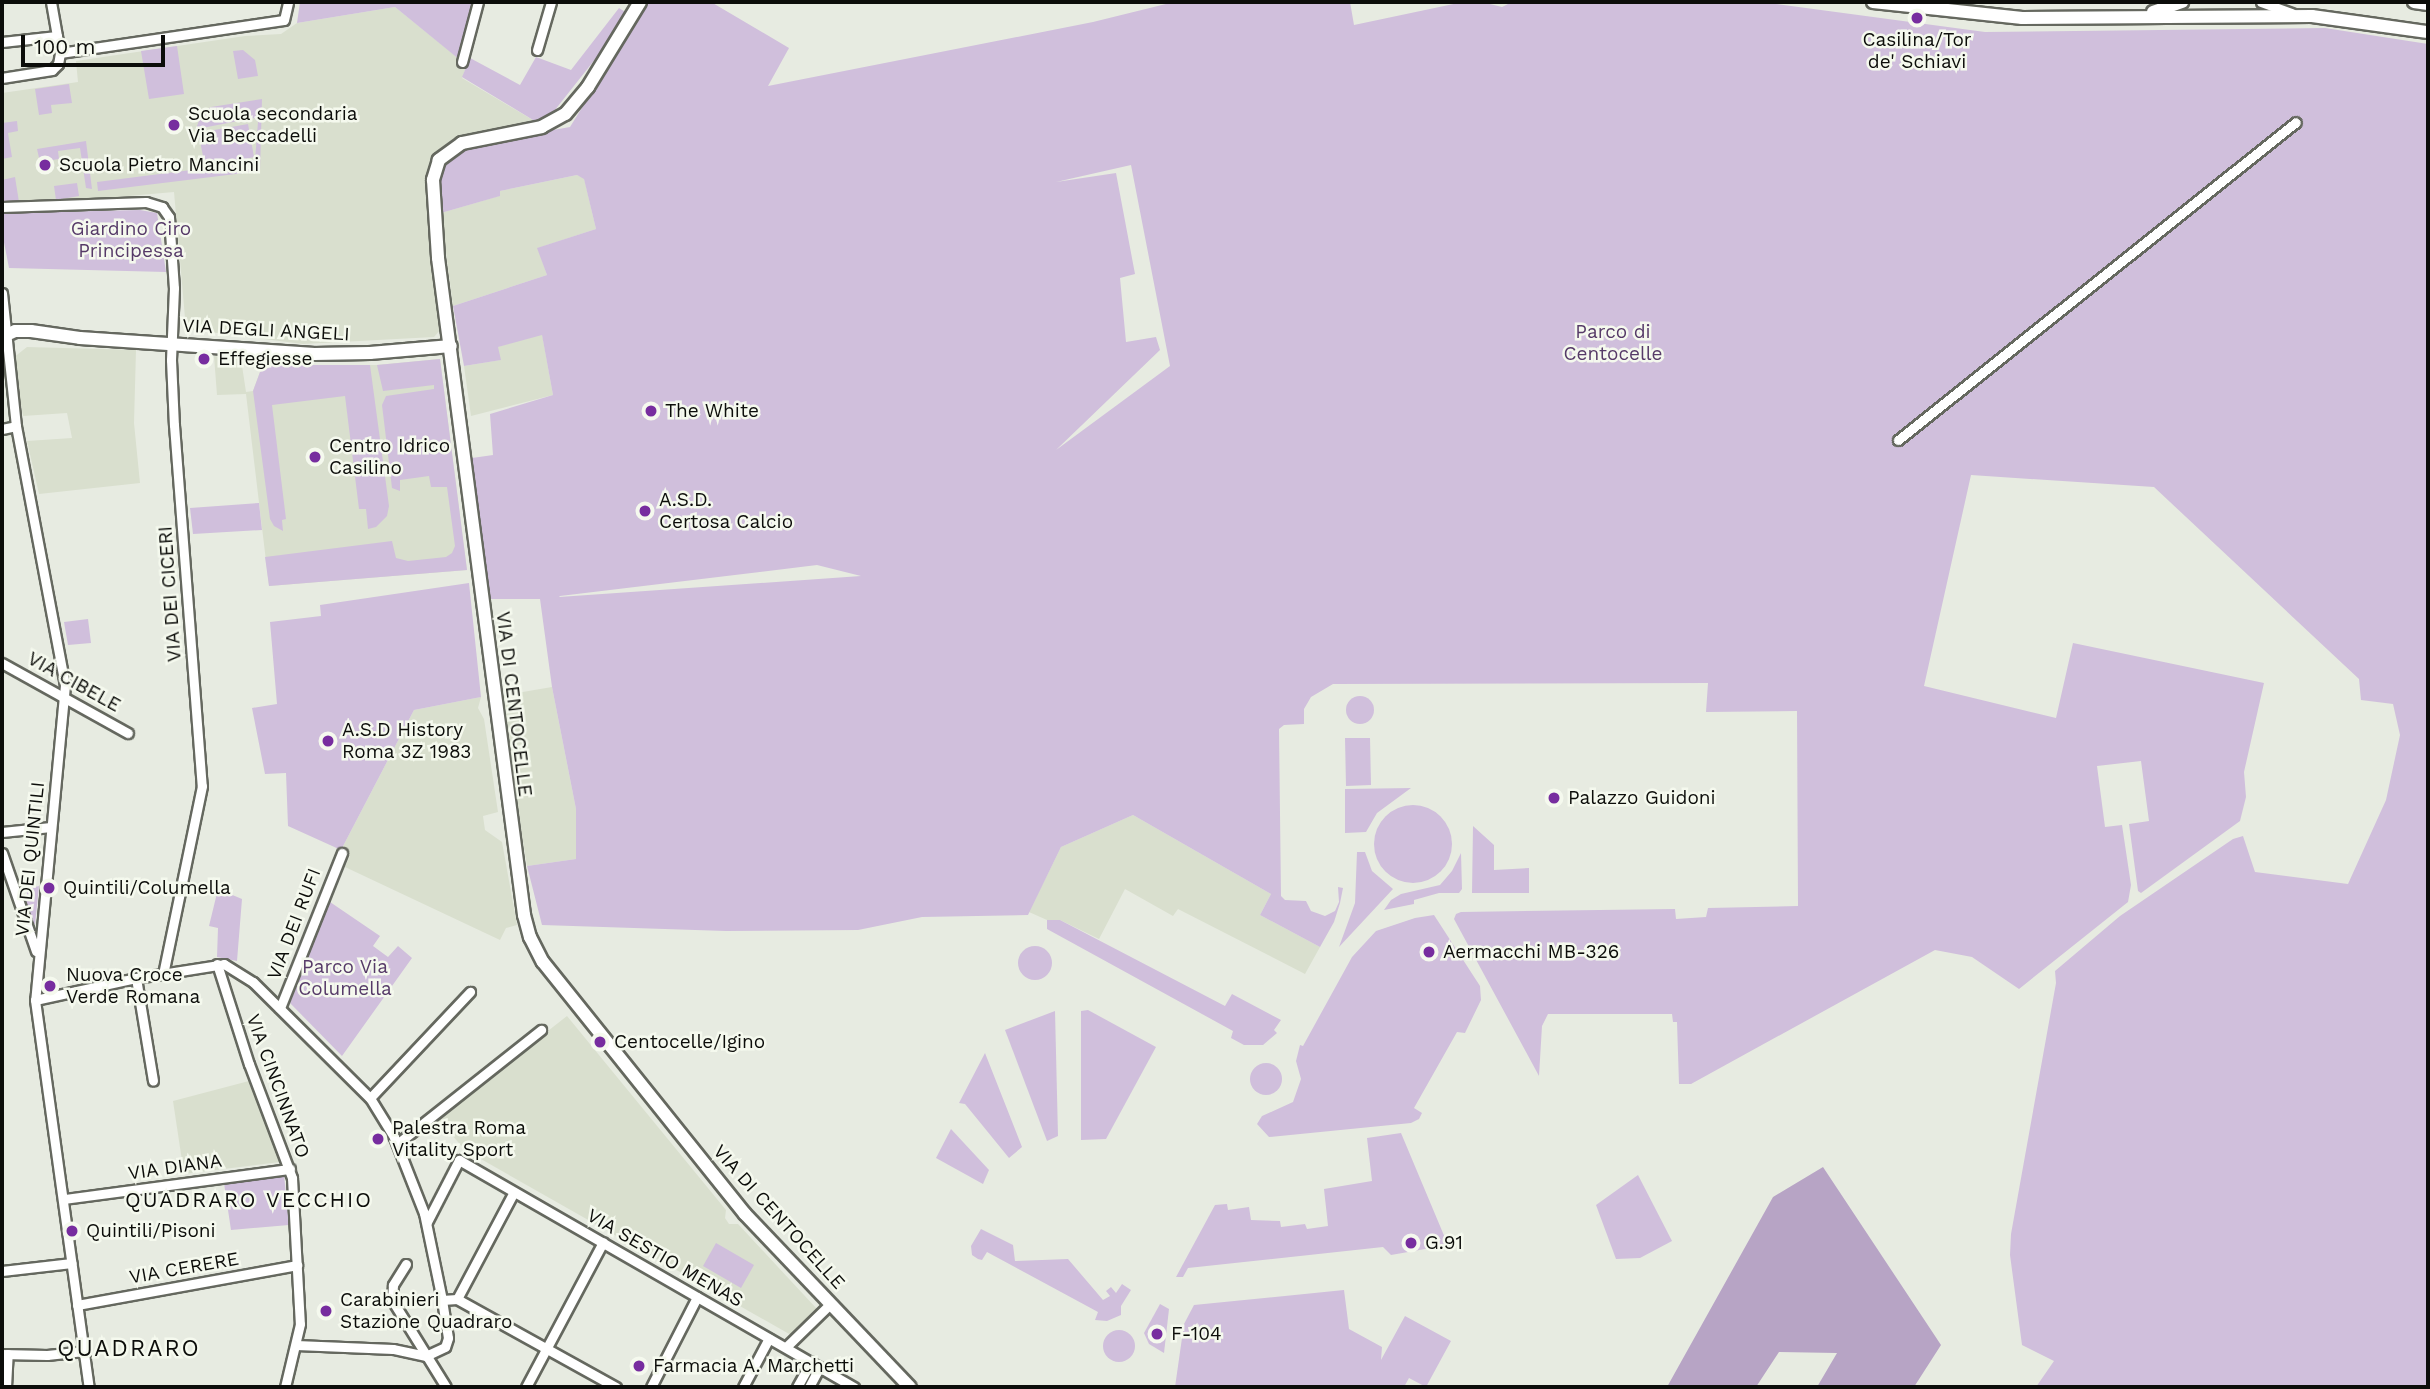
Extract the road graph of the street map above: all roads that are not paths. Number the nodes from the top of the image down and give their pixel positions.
1 (51, 2) edge
2 (288, 2) edge
3 (478, 2) edge
4 (551, 2) edge
5 (640, 2) edge
6 (1873, 2) edge
7 (2182, 2) edge
8 (2261, 2) edge
9 (2414, 2) edge
10 (2428, 4) edge
11 (2298, 15) junction
12 (2132, 18) junction
13 (2428, 32) edge
14 (57, 36) junction
15 (2, 42) edge
16 (537, 50) dead end
17 (60, 52) junction
18 (462, 62) dead end
19 (2, 78) edge
20 (2296, 122) dead end
21 (2, 207) edge
22 (2, 293) edge
23 (3, 337) edge
24 (172, 345) junction
25 (450, 346) junction
26 (16, 426) junction
27 (2, 429) edge
28 (1898, 440) dead end
29 (2, 663) edge
30 (65, 696) junction
31 (128, 733) dead end
32 (51, 827) junction
33 (2, 831) edge
34 (2, 853) edge
35 (342, 853) dead end
36 (38, 956) junction
37 (217, 964) junction
38 (163, 974) junction
39 (136, 978) junction
40 (470, 992) dead end
41 (35, 1000) junction
42 (280, 1008) junction
43 (541, 1030) dead end
44 (153, 1081) dead end
45 (370, 1098) junction
46 (397, 1144) junction
47 (290, 1169) junction
48 (514, 1192) junction
49 (64, 1199) junction
50 (427, 1222) junction
51 (603, 1242) junction
52 (72, 1264) junction
53 (406, 1264) dead end
54 (298, 1265) junction
55 (2, 1271) edge
56 (697, 1297) junction
57 (457, 1299) junction
58 (442, 1300) junction
59 (831, 1304) junction
60 (77, 1305) junction
61 (769, 1338) junction
62 (296, 1345) junction
63 (786, 1347) junction
64 (84, 1350) junction
65 (545, 1350) junction
66 (5, 1354) edge
67 (426, 1356) junction
68 (815, 1365) junction
69 (6, 1387) edge
70 (89, 1387) edge
71 (285, 1387) edge
72 (446, 1387) edge
73 (526, 1387) edge
74 (616, 1387) edge
75 (651, 1387) edge
76 (743, 1387) edge
77 (797, 1387) edge
78 (809, 1387) edge
79 (854, 1387) edge
80 (909, 1387) edge

1 - 14 street
2 - 17 street
3 - 18 street
4 - 16 street
5 - 25 street, VIA DI CENTOCELLE
6 - 12 street
7 - 12 street
8 - 11 street
9 - 10 street
11 - 12 street
11 - 13 street
14 - 15 street
14 - 17 street
17 - 19 street
20 - 28 street
21 - 24 street, VIA DEI CICERI
22 - 23 street, VIA DEI QUINTILI
23 - 24 street, VIA DEGLI ANGELI
23 - 26 street, VIA DEI QUINTILI
24 - 25 street, VIA DEGLI ANGELI
24 - 38 street, VIA DEI CICERI
25 - 59 street, VIA DI CENTOCELLE
26 - 27 street
26 - 30 street, VIA DEI QUINTILI
29 - 30 street, VIA CIBELE
30 - 31 street, VIA CIBELE
30 - 32 street, VIA DEI QUINTILI
32 - 33 street
32 - 36 street, VIA DEI QUINTILI
34 - 36 street
35 - 42 street, VIA DEI RUFI
36 - 41 street, VIA DEI QUINTILI
37 - 38 street
37 - 42 street
37 - 47 street, VIA CINCINNATO
38 - 39 street
39 - 41 street
39 - 44 street
40 - 45 street
41 - 49 street, VIA DEI QUINTILI
42 - 45 street
43 - 46 street
45 - 46 street
46 - 50 street
47 - 49 street, VIA DIANA
47 - 54 street, VIA CINCINNATO
48 - 50 street, VIA SESTIO MENAS
48 - 51 street, VIA SESTIO MENAS
48 - 57 street
49 - 52 street, VIA DEI QUINTILI
50 - 58 street
51 - 56 street, VIA SESTIO MENAS
51 - 65 street
52 - 55 street
52 - 60 street, VIA DEI QUINTILI
53 - 67 street
54 - 60 street, VIA CERERE
54 - 62 street, VIA CINCINNATO
56 - 61 street, VIA SESTIO MENAS
56 - 75 street
57 - 58 street
57 - 65 street
58 - 67 street
59 - 63 street
59 - 80 street, VIA DI CENTOCELLE
60 - 64 street, VIA DEI QUINTILI
61 - 63 street, VIA SESTIO MENAS
61 - 76 street
62 - 67 street
62 - 71 street, VIA CINCINNATO
63 - 68 street, VIA SESTIO MENAS
64 - 66 street
64 - 70 street, VIA DEI QUINTILI
65 - 73 street
65 - 74 street
66 - 69 street
67 - 72 street
68 - 77 street
68 - 78 street
68 - 79 street, VIA SESTIO MENAS

